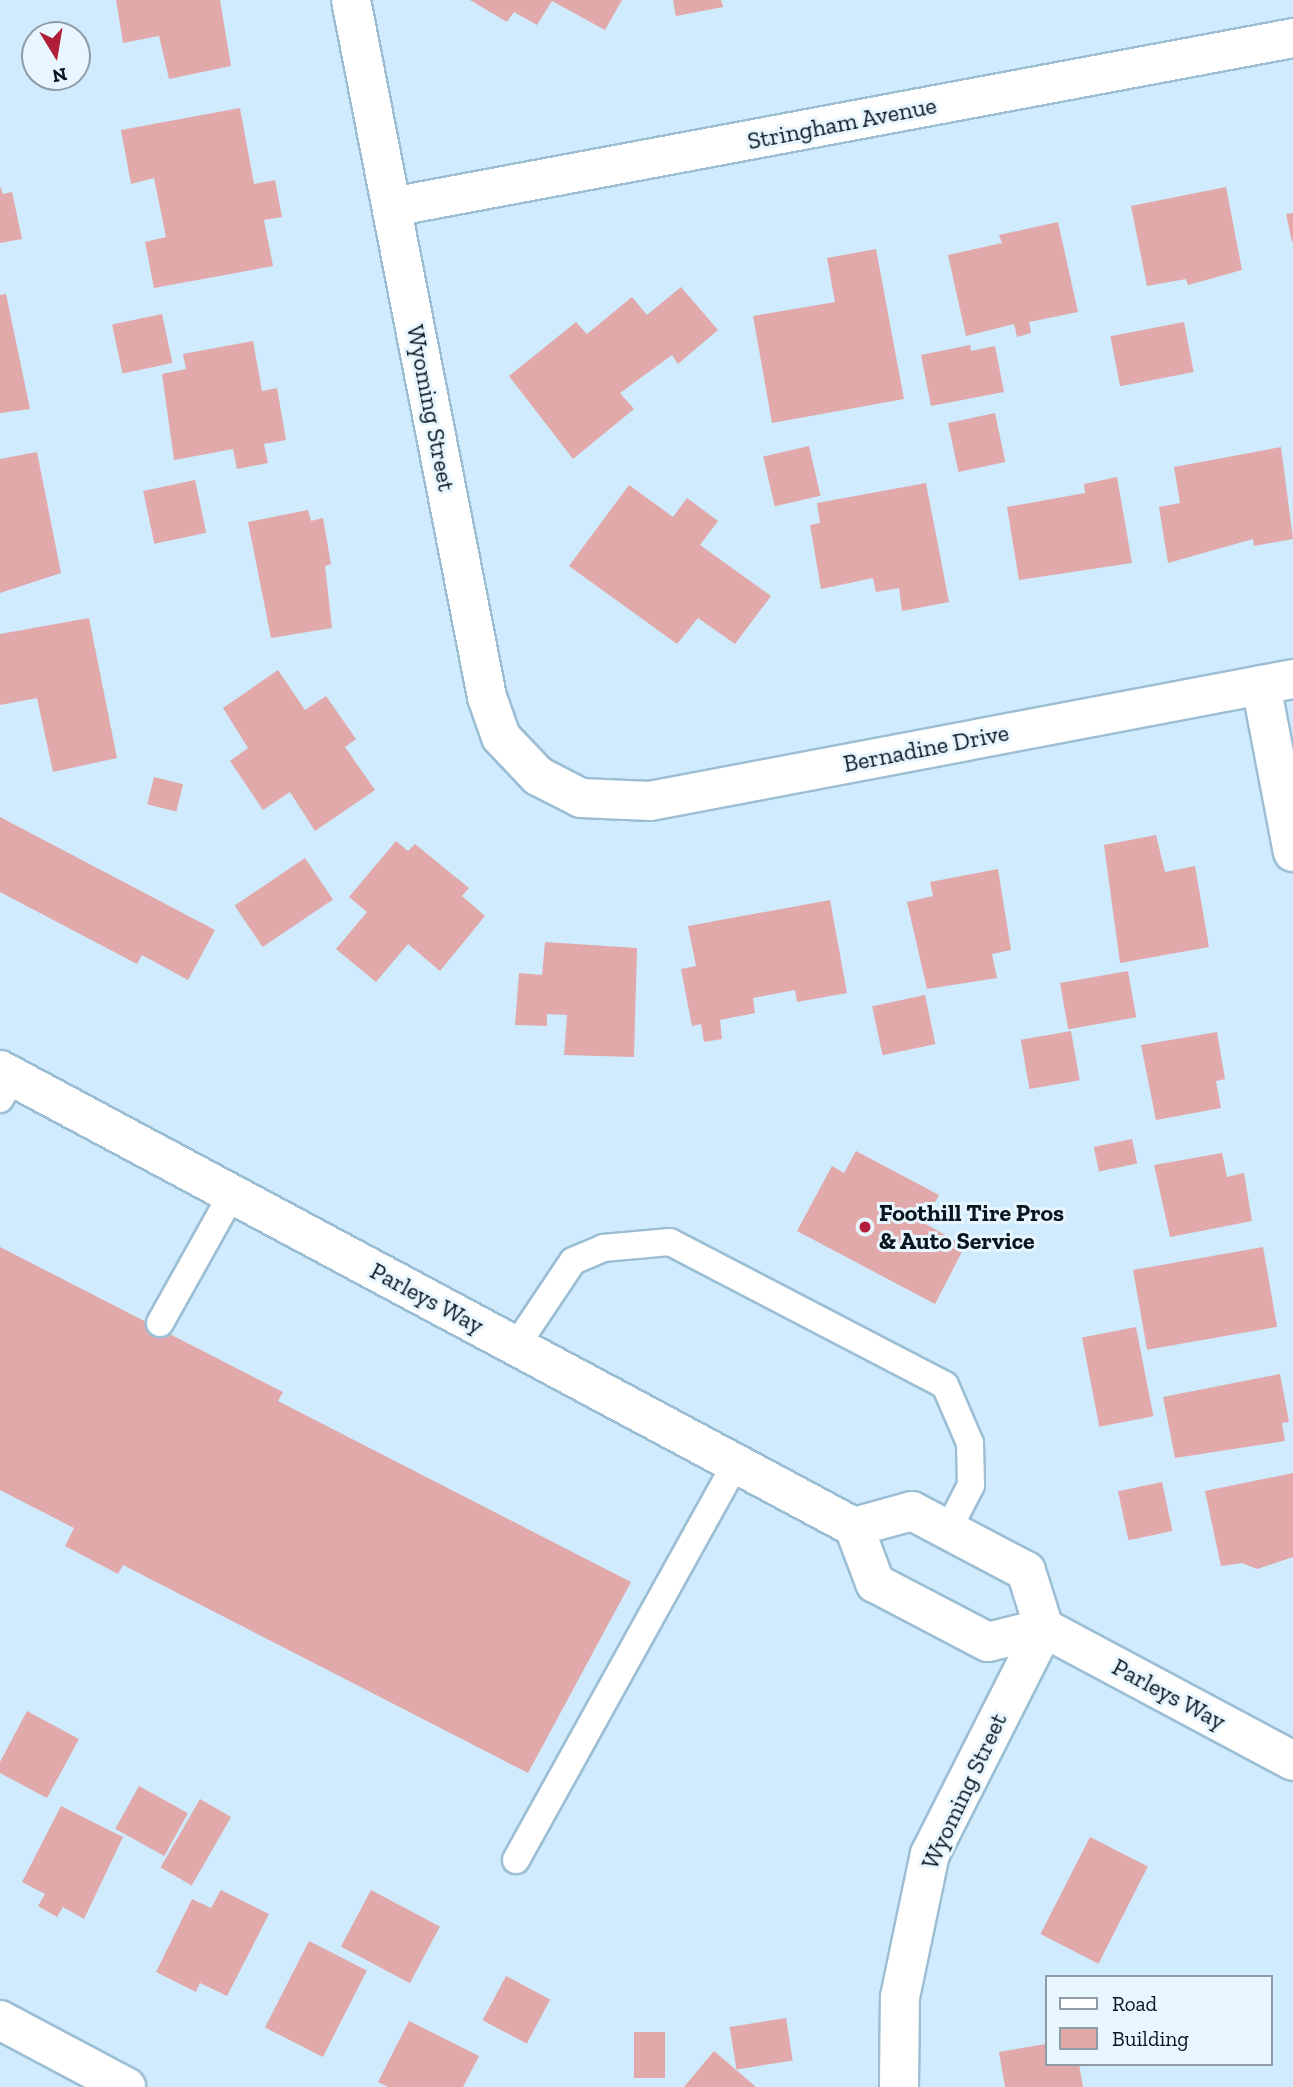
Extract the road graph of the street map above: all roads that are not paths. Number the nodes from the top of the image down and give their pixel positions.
1 (351, 0) edge
2 (1293, 38) edge
3 (392, 207) junction
4 (1277, 682) edge
5 (559, 789) joint
6 (1293, 852) edge
7 (4, 1082) edge
8 (232, 1194) junction
9 (160, 1323) dead end
10 (516, 1346) junction
11 (736, 1463) junction
12 (854, 1527) junction
13 (948, 1530) junction
14 (1044, 1628) junction
15 (1293, 1760) edge
16 (516, 1860) dead end
17 (0, 2020) edge
18 (126, 2087) edge
19 (899, 2087) edge

1 - 3 street, Wyoming Street
2 - 3 street, Stringham Avenue
3 - 5 street, Wyoming Street
4 - 5 street, Bernadine Drive
4 - 6 street
7 - 8 street, Parleys Way
8 - 9 lane
8 - 10 street, Parleys Way
10 - 11 street, Parleys Way
10 - 13 lane
11 - 12 street, Parleys Way
11 - 16 lane
12 - 13 street
12 - 14 street
13 - 14 street
14 - 15 street, Parleys Way
14 - 19 street, Wyoming Street
17 - 18 street

